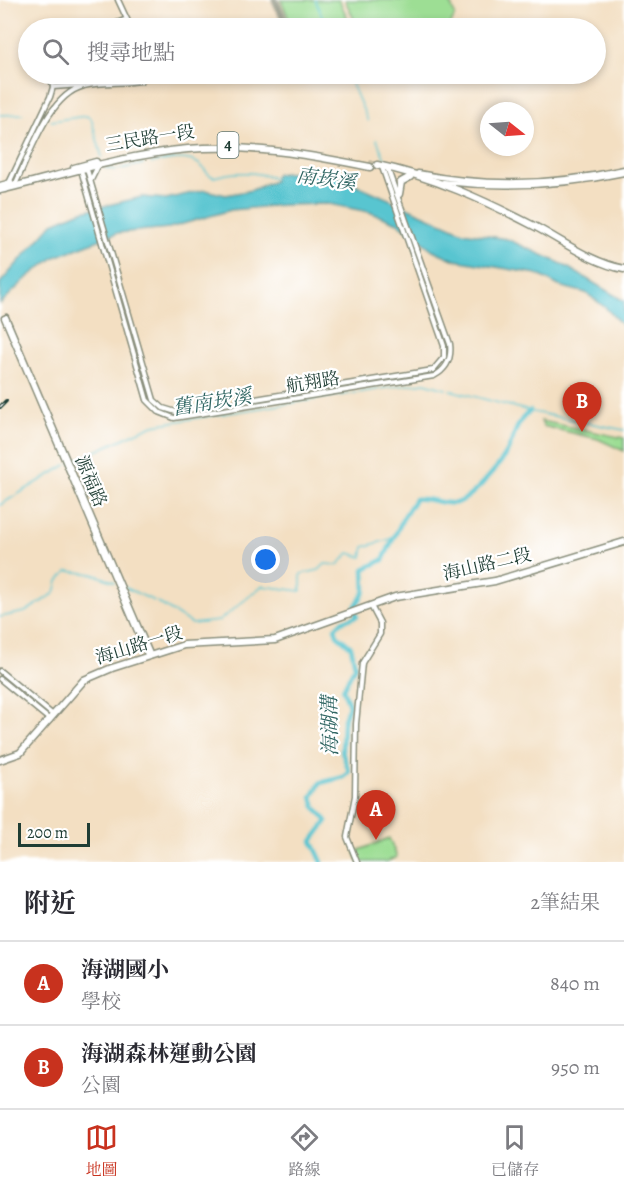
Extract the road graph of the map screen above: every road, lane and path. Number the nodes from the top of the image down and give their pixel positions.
1 (118, 0) edge
2 (127, 18) edge
3 (52, 84) edge
4 (101, 84) edge
5 (88, 85) junction
6 (52, 87) junction
7 (98, 166) junction
8 (83, 167) junction
9 (382, 168) junction
10 (624, 171) edge
11 (410, 177) junction
12 (427, 179) junction
13 (92, 183) junction
14 (7, 186) edge
15 (397, 196) junction
16 (624, 270) edge
17 (5, 317) dead end
18 (624, 542) edge
19 (371, 606) junction
20 (356, 611) joint
21 (149, 656) junction
22 (0, 671) edge
23 (0, 679) edge
24 (52, 717) junction
25 (0, 760) edge
26 (357, 862) edge

1 - 2 street
3 - 6 street
4 - 5 street
5 - 6 street
5 - 14 street
6 - 14 street
7 - 8 main road, 三民路一段 / 4
7 - 9 main road, 三民路一段 / 4
7 - 13 street
8 - 9 main road, 三民路一段 / 4
8 - 13 street, 航翔路
8 - 14 main road, 三民路一段 / 4
8 - 15 street, 航翔路
9 - 10 street, 三民路一段
9 - 11 main road, 4
9 - 12 main road, 4
9 - 15 street, 航翔路
10 - 12 street, 三民路一段
11 - 15 main road
11 - 16 main road, 4
12 - 16 main road, 4
13 - 15 street, 航翔路
17 - 21 street, 源福路
18 - 19 main road, 海山路二段
19 - 20 main road, 海山路二段
19 - 26 street
20 - 21 main road, 海山路一段
21 - 24 main road, 海山路一段
22 - 24 street
23 - 24 street
24 - 25 main road, 海山路一段

